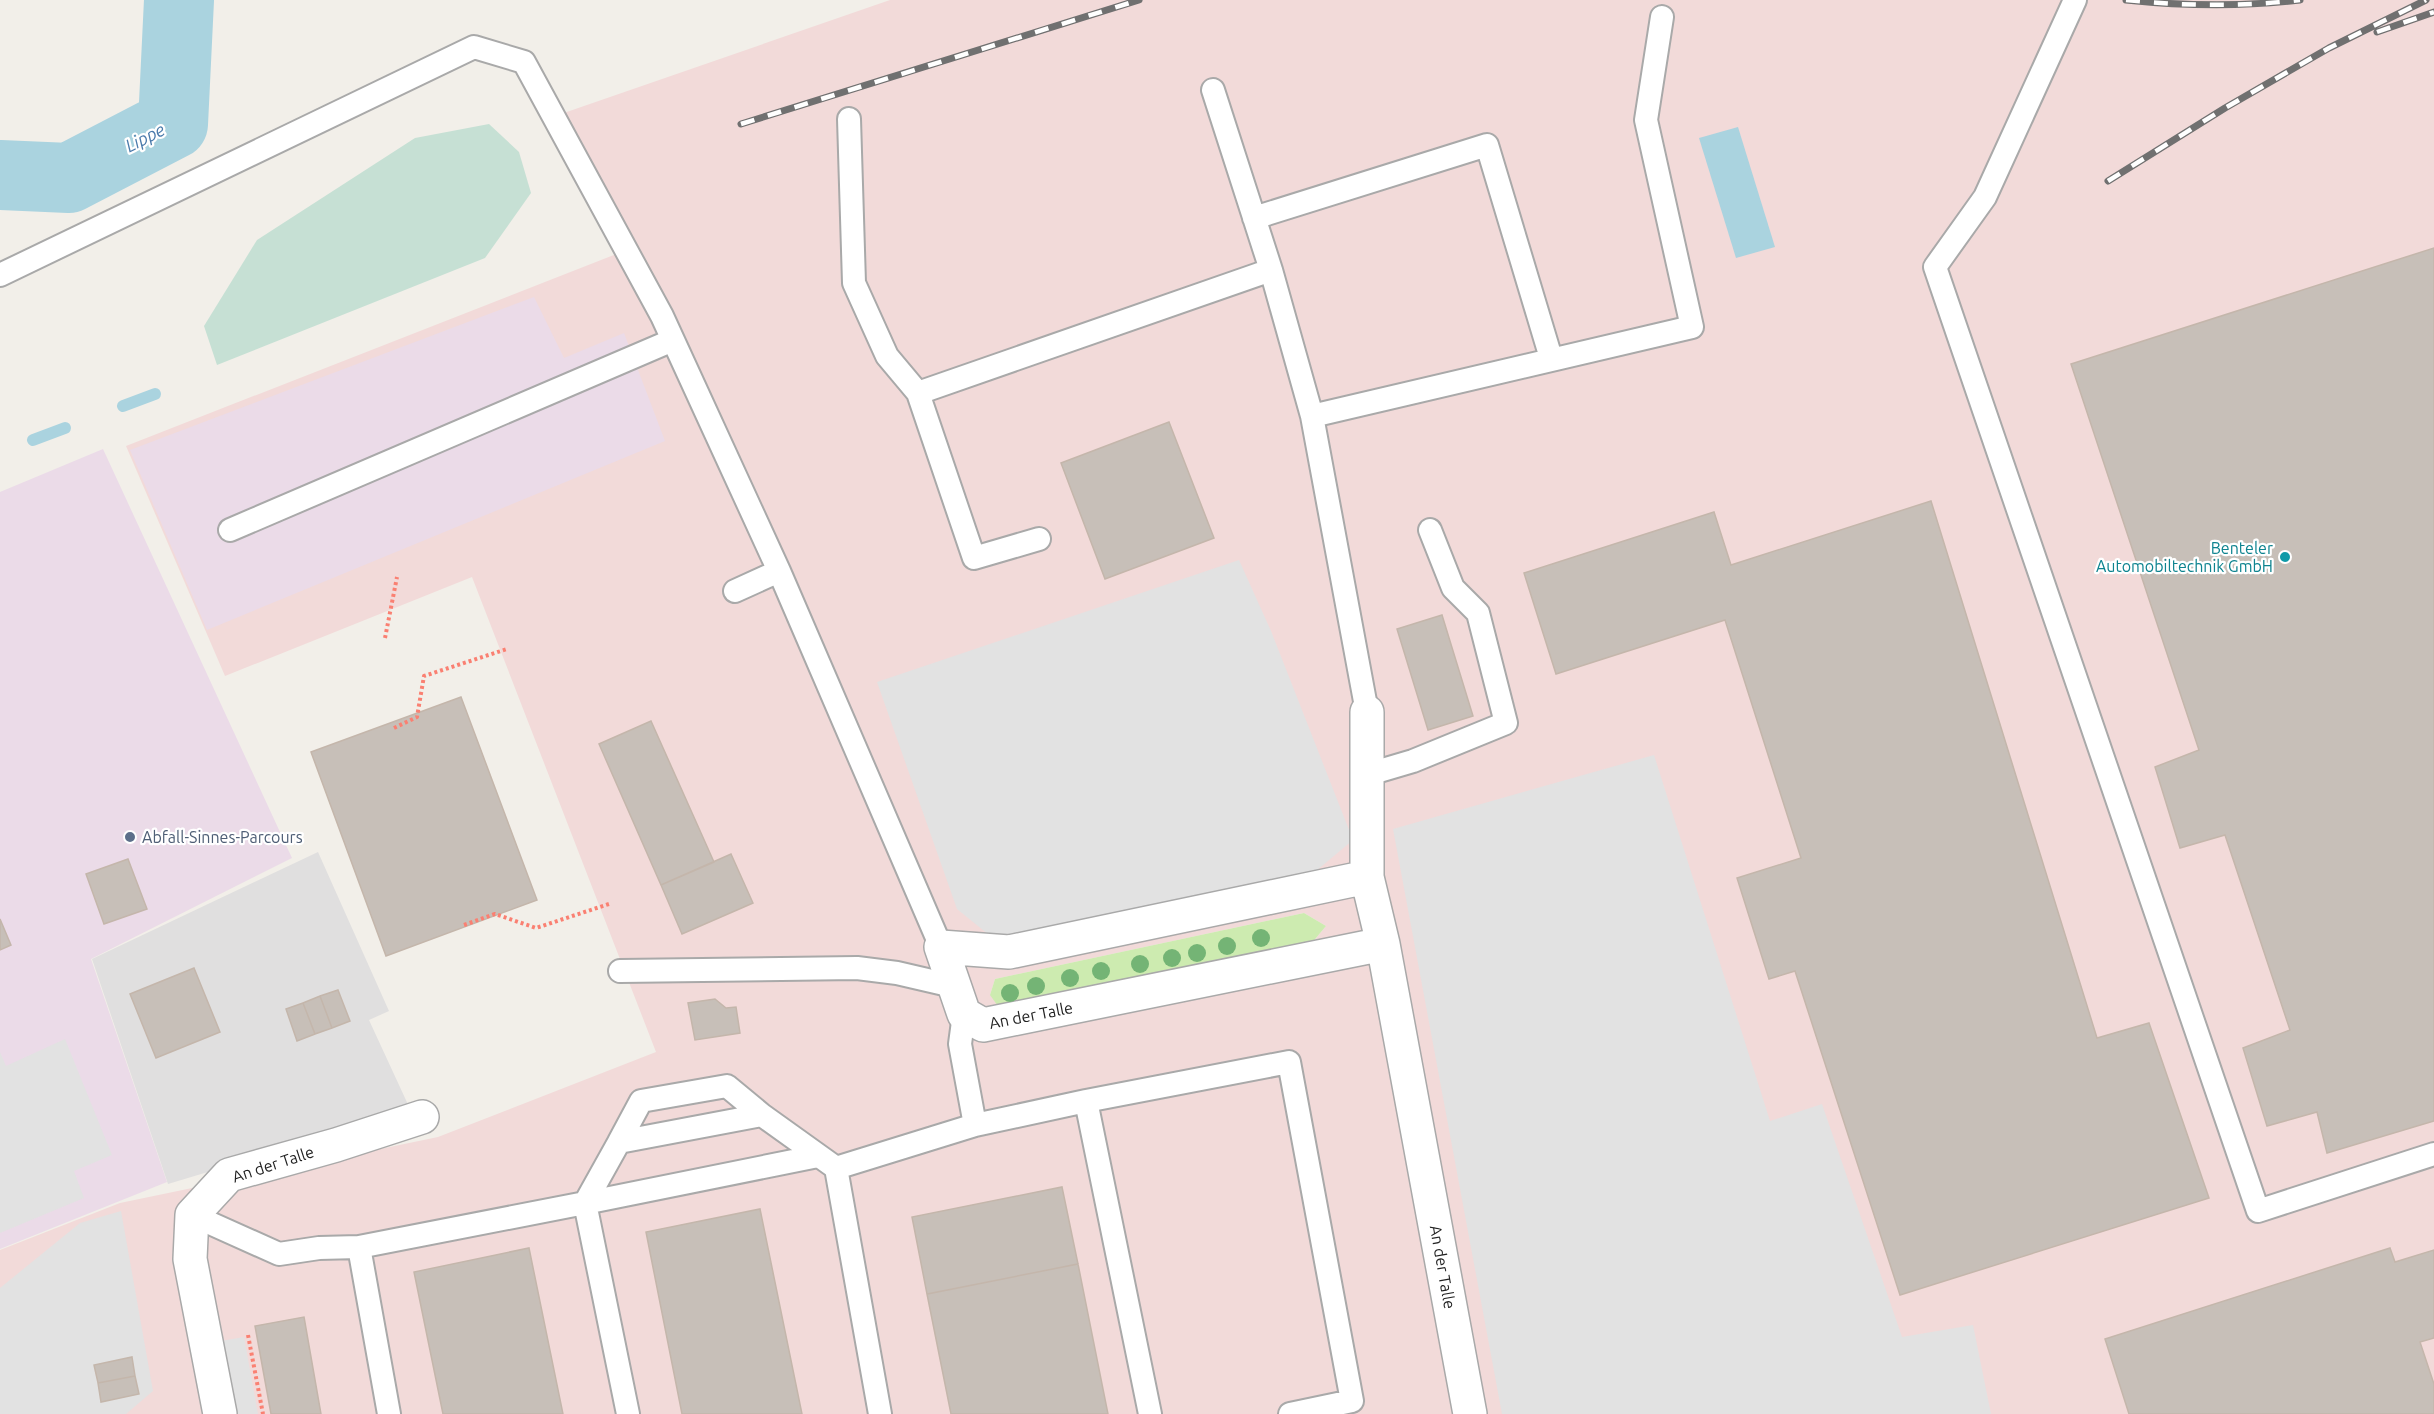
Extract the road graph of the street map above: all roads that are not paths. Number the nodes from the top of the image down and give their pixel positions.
1 (2075, 0) edge
2 (1662, 17) dead end
3 (1213, 90) dead end
4 (849, 119) dead end
5 (1254, 218) junction
6 (1271, 270) junction
7 (0, 275) edge
8 (673, 340) junction
9 (1551, 358) junction
10 (918, 393) junction
11 (1312, 416) junction
12 (230, 530) dead end
13 (1430, 530) dead end
14 (1039, 539) dead end
15 (779, 572) junction
16 (735, 591) dead end
17 (1367, 712) joint
18 (1369, 774) junction
19 (1366, 877) junction
20 (1383, 944) junction
21 (941, 947) junction
22 (620, 972) dead end
23 (958, 1000) junction
24 (1086, 1101) junction
25 (762, 1116) junction
26 (422, 1117) dead end
27 (975, 1125) junction
28 (619, 1142) junction
29 (2434, 1154) edge
30 (827, 1162) junction
31 (585, 1203) junction
32 (192, 1215) junction
33 (359, 1247) junction
34 (220, 1414) edge
35 (389, 1414) edge
36 (628, 1414) edge
37 (880, 1414) edge
38 (1150, 1414) edge
39 (1290, 1414) edge
40 (1470, 1414) edge

1 - 29 lane
2 - 9 lane
3 - 5 lane
4 - 10 lane
5 - 6 lane
5 - 9 lane
6 - 10 lane
6 - 11 lane
7 - 8 lane
8 - 12 lane
8 - 15 lane
9 - 11 lane
10 - 14 lane
11 - 17 lane
13 - 18 lane
15 - 16 lane
15 - 21 lane
17 - 18 street, An der Talle
18 - 19 street, An der Talle
19 - 20 street, An der Talle
19 - 21 street
20 - 23 street, An der Talle
20 - 40 street, An der Talle
21 - 23 street
22 - 23 lane
23 - 27 lane
24 - 27 lane
24 - 38 lane
24 - 39 lane
25 - 28 lane
25 - 28 lane
25 - 30 lane
26 - 32 street, An der Talle
27 - 30 lane
28 - 31 lane
30 - 31 lane
30 - 37 lane
31 - 33 lane
31 - 36 lane
32 - 33 lane
32 - 34 street
33 - 35 lane

